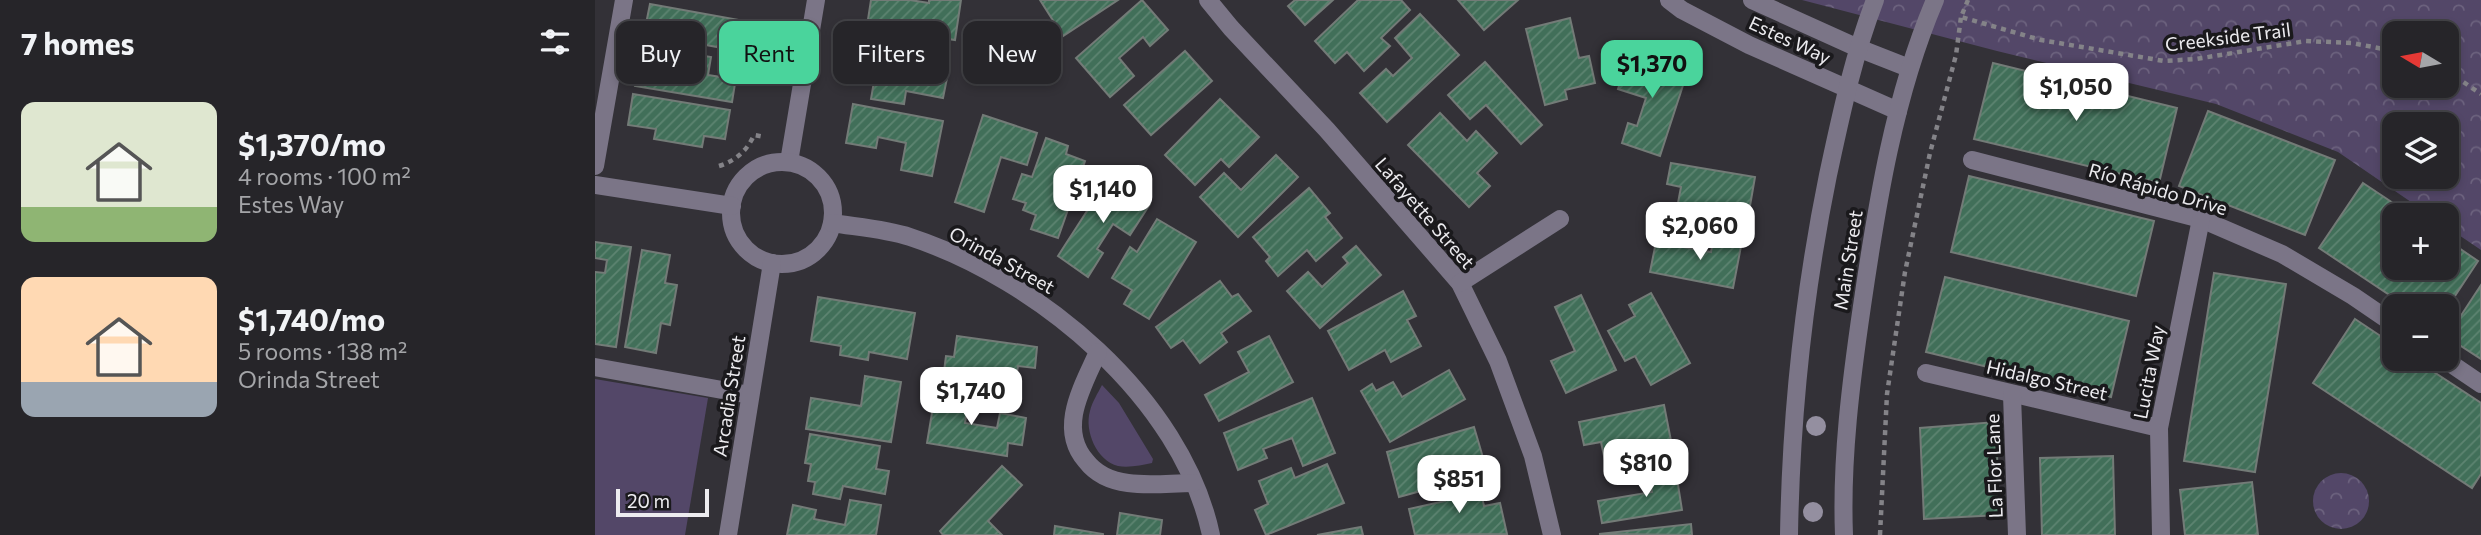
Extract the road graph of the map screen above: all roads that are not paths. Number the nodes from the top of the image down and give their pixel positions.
1 (624, 0) edge
2 (816, 0) edge
3 (1208, 0) edge
4 (1669, 0) edge
5 (1752, 0) edge
6 (1875, 0) edge
7 (1935, 0) edge
8 (1858, 48) junction
9 (1909, 68) junction
10 (1846, 88) junction
11 (1898, 111) junction
12 (1972, 160) dead end
13 (789, 162) junction
14 (595, 166) edge
15 (595, 185) edge
16 (732, 206) junction
17 (1560, 219) dead end
18 (2201, 219) junction
19 (832, 223) junction
20 (772, 263) junction
21 (1460, 283) junction
22 (2382, 316) edge
23 (1098, 352) junction
24 (595, 367) edge
25 (2459, 369) edge
26 (1926, 373) dead end
27 (2481, 384) edge
28 (750, 395) junction
29 (2012, 395) junction
30 (2159, 428) junction
31 (1193, 483) junction
32 (728, 535) edge
33 (1212, 535) edge
34 (1552, 535) edge
35 (1789, 535) edge
36 (1844, 535) edge
37 (2017, 535) edge
38 (2161, 535) edge

1 - 14 street
2 - 13 street
3 - 21 street, Lafayette Street
4 - 10 street, Estes Way
5 - 8 street, Estes Way
6 - 8 street, Main Street
7 - 9 street, Main Street
8 - 9 street, Estes Way
8 - 10 street, Main Street
9 - 11 street, Main Street
10 - 11 street, Estes Way
10 - 35 street, Main Street
11 - 36 street, Main Street
12 - 18 street, Río Rápido Drive
13 - 16 street
13 - 19 street
15 - 16 street
16 - 20 street
17 - 21 street
18 - 22 street, Río Rápido Drive
18 - 30 street, Lucita Way
19 - 20 street
19 - 23 street, Orinda Street
20 - 28 street, Arcadia Street
21 - 34 street, Lafayette Street
23 - 31 street, Orinda Street
23 - 31 street
24 - 28 street
25 - 27 street
26 - 29 street, Hidalgo Street
28 - 32 street, Arcadia Street
29 - 30 street, Hidalgo Street
29 - 37 street, La Flor Lane
30 - 38 street, Lucita Way
31 - 33 street, Orinda Street

